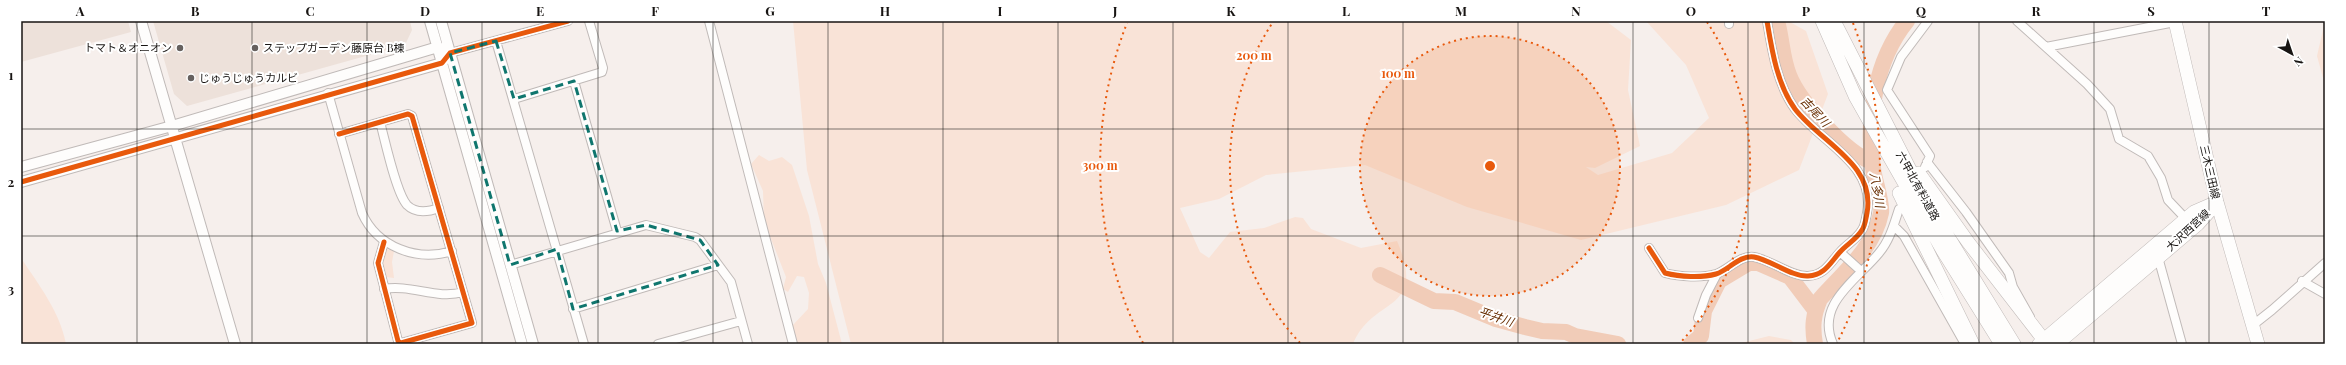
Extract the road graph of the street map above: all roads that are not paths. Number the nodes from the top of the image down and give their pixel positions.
1 (141, 21) edge
2 (430, 21) edge
3 (441, 21) edge
4 (568, 21) edge
5 (589, 21) edge
6 (709, 21) edge
7 (1767, 21) edge
8 (1822, 21) edge
9 (1834, 21) edge
10 (2017, 21) edge
11 (2175, 22) edge
12 (1922, 23) edge
13 (496, 41) junction
14 (438, 47) junction
15 (2046, 48) junction
16 (450, 53) junction
17 (442, 63) junction
18 (574, 81) junction
19 (1867, 90) junction
20 (328, 93) junction
21 (514, 99) junction
22 (380, 122) junction
23 (172, 126) junction
24 (339, 134) junction
25 (1876, 135) junction
26 (176, 138) junction
27 (21, 168) edge
28 (21, 182) edge
29 (2217, 202) junction
30 (439, 208) junction
31 (1899, 209) dead end
32 (2186, 220) junction
33 (1894, 226) junction
34 (617, 231) junction
35 (384, 242) junction
36 (1649, 248) dead end
37 (557, 249) junction
38 (452, 251) junction
39 (1841, 253) junction
40 (2158, 257) junction
41 (2325, 263) edge
42 (510, 265) junction
43 (718, 265) junction
44 (1860, 270) junction
45 (1717, 274) junction
46 (2302, 281) junction
47 (384, 289) junction
48 (463, 292) junction
49 (2325, 294) edge
50 (573, 309) junction
51 (1698, 318) dead end
52 (741, 321) junction
53 (2033, 323) junction
54 (2252, 325) junction
55 (2043, 342) edge
56 (2009, 343) edge
57 (235, 344) edge
58 (522, 344) edge
59 (533, 344) edge
60 (584, 344) edge
61 (658, 344) edge
62 (748, 344) edge
63 (793, 344) edge
64 (1833, 344) edge
65 (1965, 344) edge
66 (1973, 344) edge
67 (2057, 344) edge
68 (2182, 344) edge
69 (2258, 344) edge

1 - 23 street
2 - 14 street
3 - 16 street
4 - 13 street
5 - 18 street
6 - 63 street
7 - 39 street
8 - 25 main road, 六甲北有料道路
9 - 19 main road, 六甲北有料道路
10 - 15 street
11 - 15 street
11 - 29 main road, 三木三田線
12 - 53 street
13 - 16 street
13 - 21 street
14 - 16 street
14 - 17 street
14 - 23 street
15 - 32 street
16 - 17 street
16 - 42 street
17 - 20 street
17 - 58 street
18 - 21 street
18 - 34 street
19 - 53 main road
19 - 56 main road, 六甲北有料道路
20 - 24 street
20 - 26 street
21 - 37 street
22 - 24 street
22 - 30 street
22 - 30 street
23 - 26 street
23 - 27 street
24 - 35 street
25 - 56 main road, 六甲北有料道路
25 - 66 main road
26 - 28 street
26 - 57 street
29 - 32 main road, 大沢西宮線
29 - 40 main road, 大沢西宮線
29 - 54 main road, 三木三田線
30 - 38 street
31 - 33 street
32 - 55 main road, 大沢西宮線
33 - 44 street
33 - 65 street
34 - 37 street
34 - 43 street
35 - 38 street
35 - 47 street
36 - 45 street
37 - 42 street
37 - 50 street
38 - 48 street
39 - 44 street
39 - 45 street
40 - 67 main road, 大沢西宮線
40 - 68 street
41 - 46 street
42 - 59 street
43 - 50 street
43 - 52 street
44 - 64 street
45 - 51 street
46 - 49 street
46 - 54 street
47 - 48 street
47 - 48 street
50 - 60 street
52 - 61 street
52 - 62 street
53 - 55 main road
54 - 69 main road, 三木三田線

